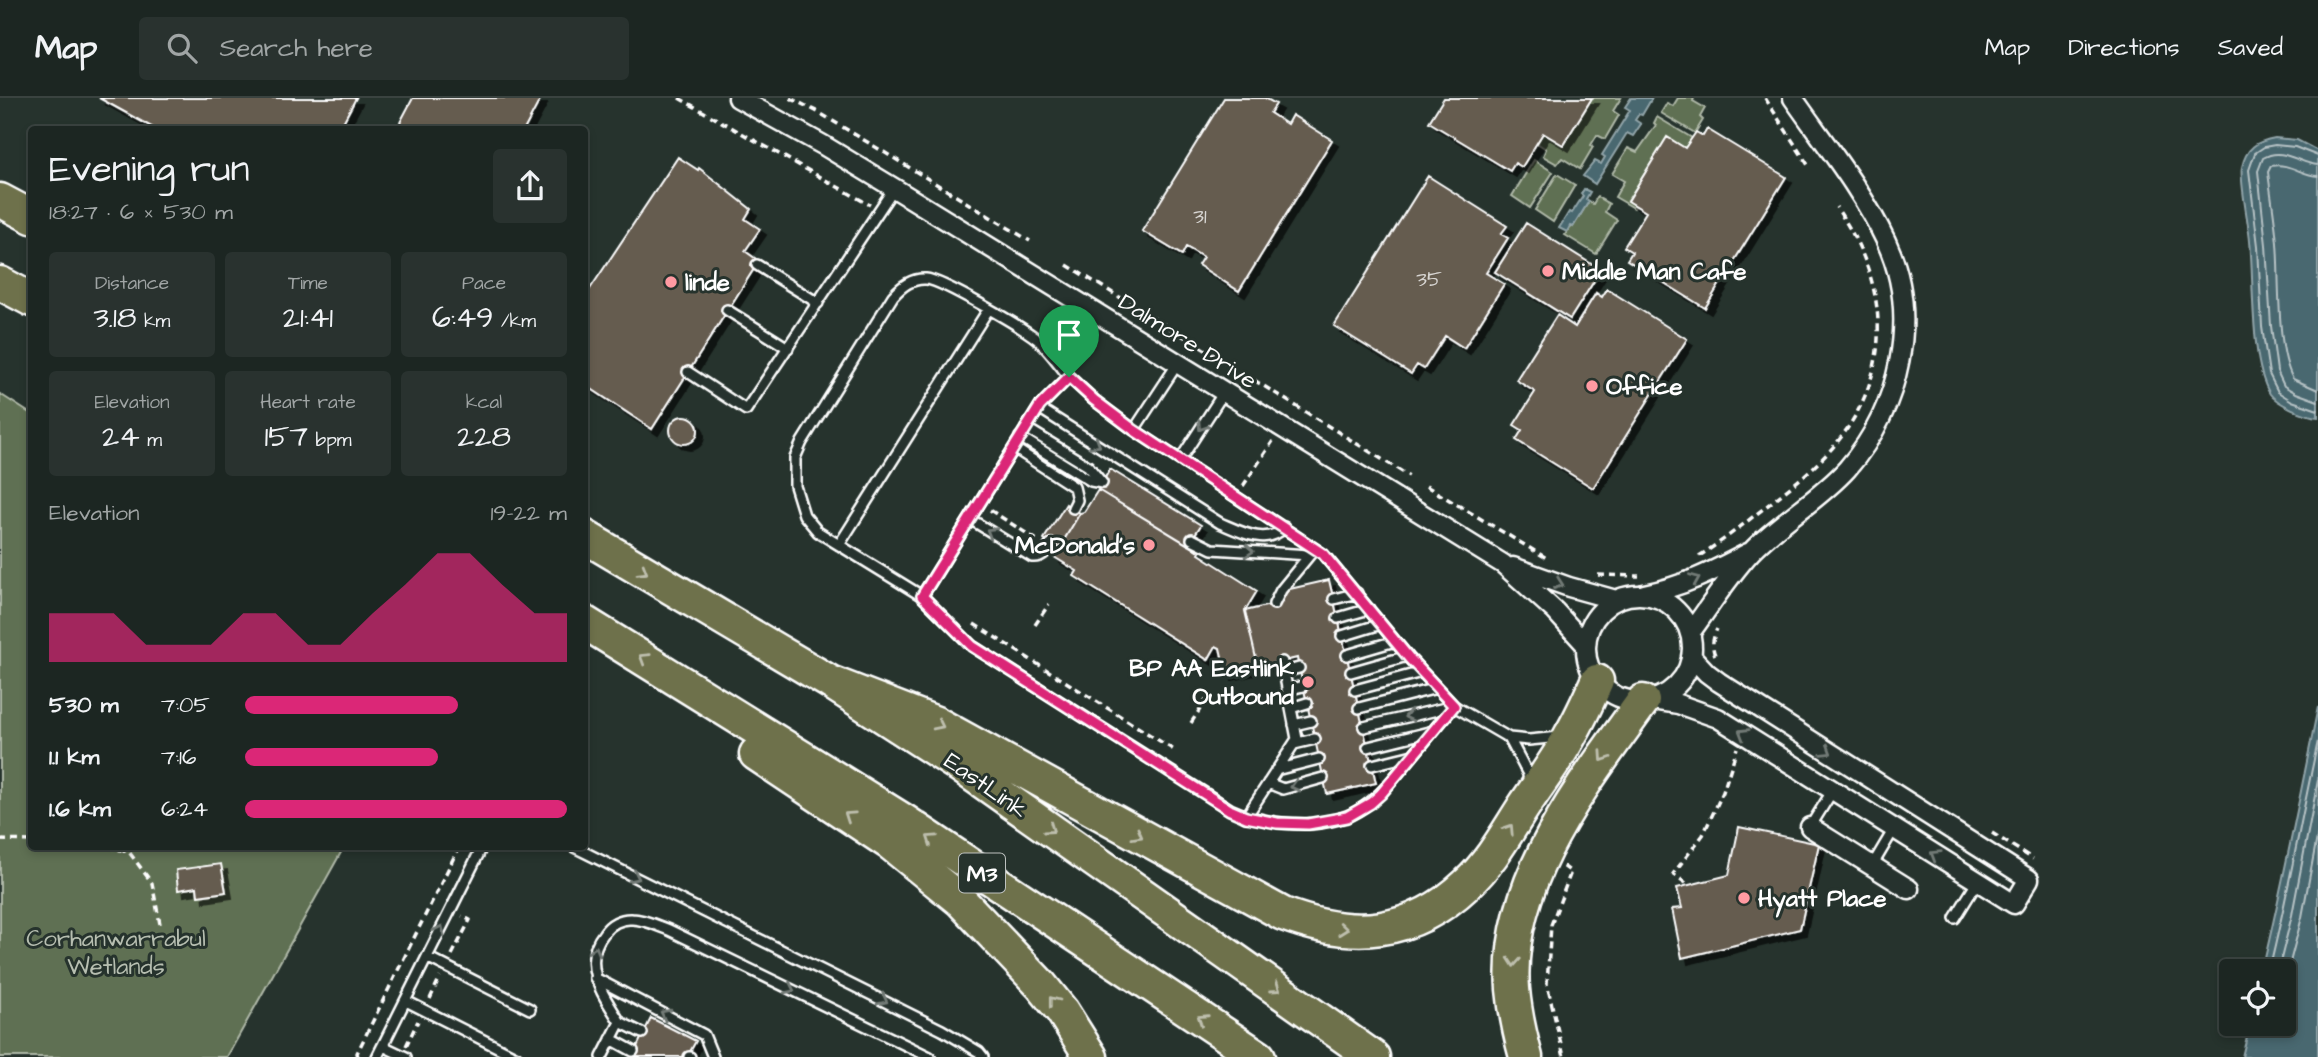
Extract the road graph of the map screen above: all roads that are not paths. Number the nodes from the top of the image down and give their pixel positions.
1 (738, 98) edge
2 (1793, 98) edge
3 (894, 188) junction
4 (0, 200) edge
5 (28, 216) edge
6 (757, 265) dead end
7 (0, 283) edge
8 (28, 298) edge
9 (818, 303) junction
10 (727, 310) dead end
11 (988, 310) junction
12 (788, 348) junction
13 (1178, 363) junction
14 (688, 372) dead end
15 (1069, 377) junction
16 (1224, 392) junction
17 (1039, 408) junction
18 (1026, 428) junction
19 (1134, 430) junction
20 (1020, 438) junction
21 (1014, 448) junction
22 (1180, 460) junction
23 (1073, 508) dead end
24 (970, 519) junction
25 (1284, 527) junction
26 (588, 538) edge
27 (1192, 539) dead end
28 (1048, 544) road end
29 (839, 545) junction
30 (1312, 552) junction
31 (1751, 552) junction
32 (1503, 564) junction
33 (1357, 593) junction
34 (1636, 595) junction
35 (922, 596) junction
36 (1334, 599) dead end
37 (1616, 600) junction
38 (1274, 604) dead end
39 (1369, 609) junction
40 (1338, 618) dead end
41 (588, 624) edge
42 (1381, 624) junction
43 (1690, 633) junction
44 (1342, 636) dead end
45 (1395, 641) junction
46 (1586, 645) junction
47 (1347, 655) dead end
48 (1408, 656) junction
49 (1691, 656) junction
50 (1282, 662) dead end
51 (1299, 668) dead end
52 (1284, 672) junction
53 (1351, 672) dead end
54 (1422, 672) junction
55 (1597, 681) junction
56 (830, 682) junction
57 (1303, 686) dead end
58 (1437, 688) junction
59 (1287, 690) junction
60 (1355, 690) dead end
61 (702, 694) junction
62 (1648, 701) junction
63 (1307, 703) dead end
64 (1454, 706) junction
65 (1291, 708) junction
66 (1359, 708) dead end
67 (1311, 721) dead end
68 (1294, 725) junction
69 (1364, 727) dead end
70 (1433, 731) junction
71 (1572, 734) junction
72 (1509, 738) junction
73 (1315, 739) dead end
74 (1294, 744) junction
75 (1368, 747) dead end
76 (1413, 755) junction
77 (1319, 759) dead end
78 (1372, 765) dead end
79 (1276, 770) junction
80 (1323, 778) dead end
81 (1268, 783) junction
82 (1833, 790) junction
83 (1530, 797) junction
84 (1911, 804) junction
85 (1246, 817) junction
86 (1810, 827) joint
87 (1894, 829) junction
88 (480, 850) edge
89 (580, 850) edge
90 (1872, 866) junction
91 (1978, 881) junction
92 (1909, 889) dead end
93 (1955, 918) dead end
94 (427, 957) junction
95 (596, 978) junction
96 (406, 1001) junction
97 (530, 1009) dead end
98 (620, 1022) junction
99 (642, 1033) dead end
100 (611, 1039) junction
101 (383, 1046) junction
102 (633, 1051) dead end
103 (377, 1057) edge
104 (406, 1057) edge
105 (517, 1057) edge
106 (602, 1057) edge
107 (713, 1057) edge
108 (930, 1057) edge
109 (983, 1057) edge
110 (1091, 1057) edge
111 (1259, 1057) edge
112 (1373, 1057) edge
113 (1526, 1057) edge

1 - 3 street, Dalmore Drive
2 - 31 street
3 - 9 lane
3 - 13 street, Dalmore Drive
4 - 5 highway
6 - 9 lane
7 - 8 highway
9 - 12 lane
10 - 12 lane
11 - 15 lane
11 - 29 lane
11 - 29 lane
12 - 14 lane
13 - 16 street, Dalmore Drive
13 - 19 lane
15 - 17 lane
15 - 19 lane
16 -> 22 lane
16 - 32 street, Dalmore Drive
17 - 18 lane
17 -> 25 lane
18 - 20 lane
18 - 20 lane
19 - 22 lane
20 - 21 lane
21 - 23 lane
21 - 24 lane
22 - 25 lane
28 -> 24 lane
24 - 35 lane
25 - 30 lane
26 -> 56 highway, EastLink
27 -> 30 lane
29 - 35 lane
30 - 33 lane
30 - 38 lane
34 -> 31 street
31 - 43 street
32 -> 37 street, Dalmore Drive
32 - 46 street, Dalmore Drive
33 - 36 lane
33 - 39 lane
34 - 37 street
34 - 43 street
35 - 85 lane
37 - 46 street
39 - 40 lane
39 - 42 lane
61 -> 41 highway, M3
42 - 44 lane
42 - 45 lane
43 - 49 street
45 - 47 lane
45 - 48 lane
46 - 55 street
48 - 53 lane
48 - 54 lane
49 - 62 street
49 -> 84 street
50 - 52 lane
51 - 52 lane
52 - 59 lane
54 - 58 lane
54 - 60 lane
55 - 62 street
55 - 71 highway
56 -> 83 highway
56 -> 112 highway, EastLink
57 - 59 lane
58 - 64 lane
58 - 66 lane
59 - 65 lane
110 -> 61 highway
111 -> 61 highway, M3
82 -> 62 street
62 -> 113 highway
63 - 65 lane
64 -> 69 lane
64 - 70 lane
64 - 72 lane
65 - 68 lane
67 - 68 lane
68 - 74 lane
70 - 75 lane
70 - 76 lane
71 - 72 lane
71 - 83 highway
72 - 83 lane
73 - 74 lane
74 - 79 lane
76 - 78 lane
76 - 85 lane
77 - 79 lane
79 - 81 lane
80 -> 81 lane
81 - 85 lane
82 - 86 lane
82 - 87 street
84 - 87 street
84 - 91 street
86 - 90 street
87 - 90 lane
91 -> 87 street
94 -> 88 lane
89 -> 109 lane
90 - 92 street
91 - 93 lane
94 - 96 lane
94 - 97 lane
95 - 98 lane
107 -> 95 lane
95 -> 108 lane
96 - 101 lane
96 - 105 lane
98 - 99 lane
98 - 100 lane
100 - 102 lane
100 - 106 lane
101 - 103 lane
101 - 104 lane

